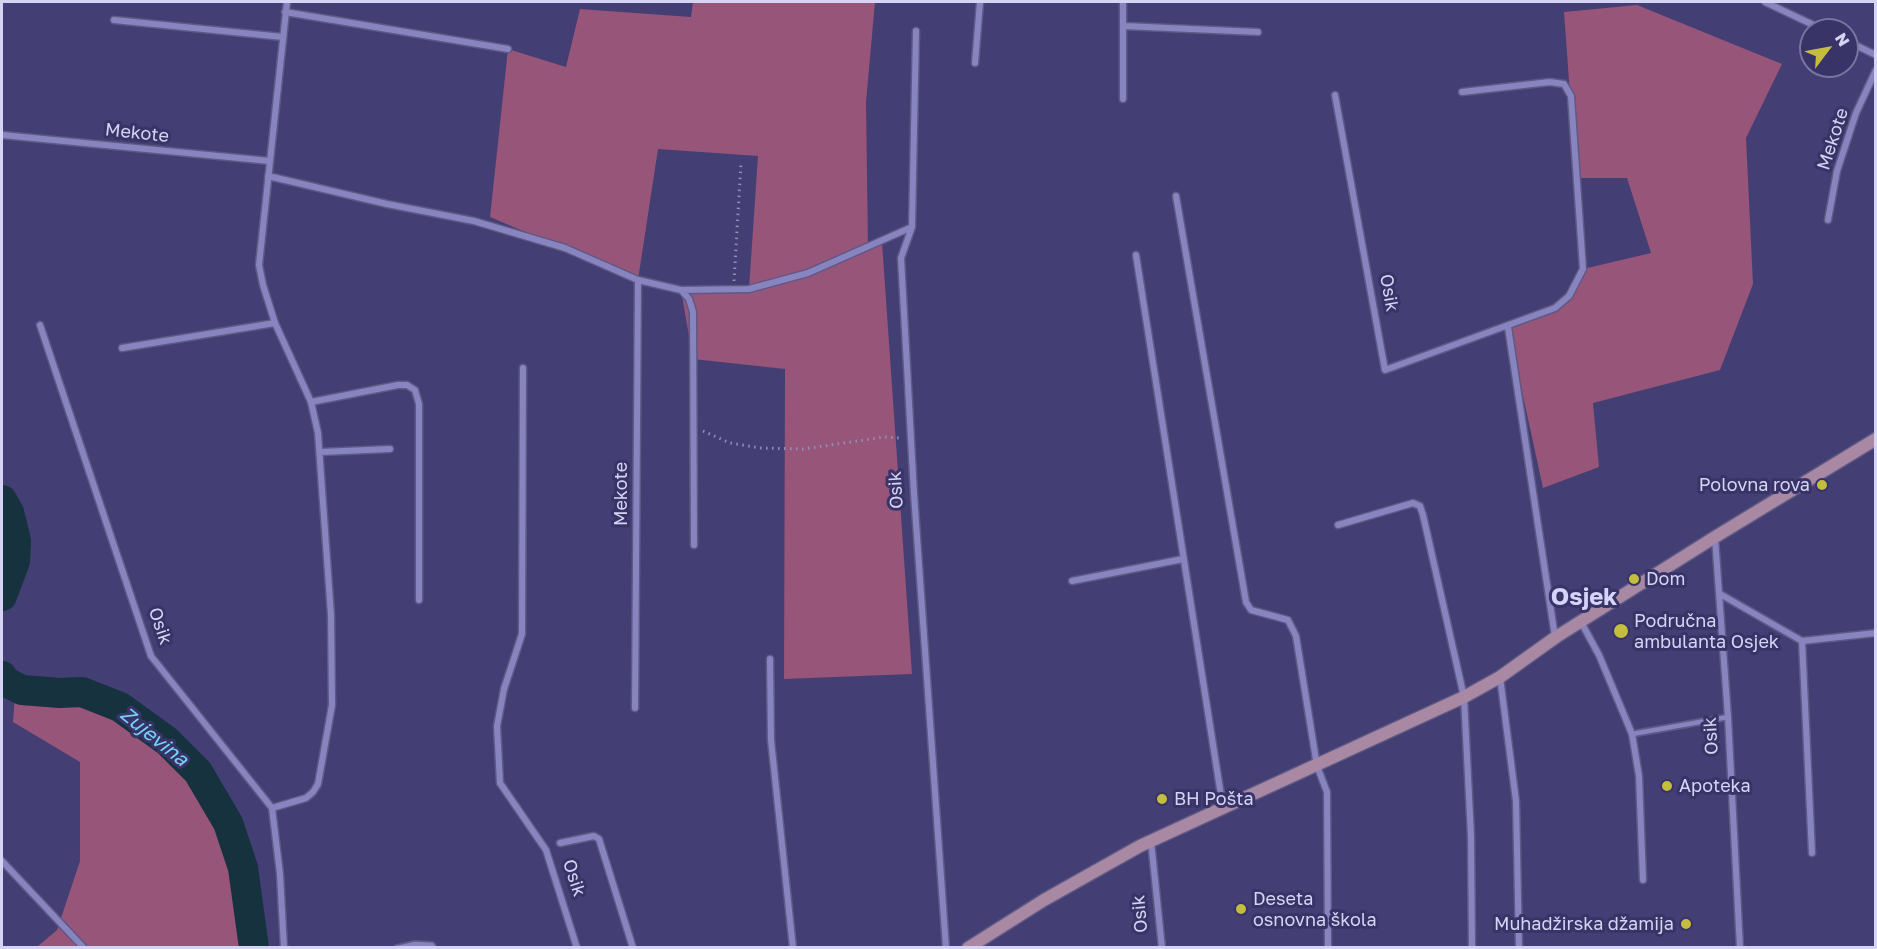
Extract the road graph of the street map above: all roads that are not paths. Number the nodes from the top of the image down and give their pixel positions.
1 (287, 2) edge
2 (980, 2) edge
3 (1123, 2) edge
4 (1766, 2) edge
5 (285, 12) junction
6 (1799, 18) edge
7 (114, 20) dead end
8 (1124, 26) junction
9 (916, 31) dead end
10 (1258, 32) dead end
11 (283, 37) junction
12 (1859, 47) edge
13 (508, 49) dead end
14 (1875, 56) edge
15 (975, 63) dead end
16 (1875, 70) edge
17 (1462, 92) dead end
18 (1335, 95) dead end
19 (1124, 99) dead end
20 (2, 135) edge
21 (270, 161) junction
22 (268, 176) junction
23 (1176, 195) dead end
24 (1828, 220) dead end
25 (912, 227) junction
26 (1136, 255) dead end
27 (638, 280) junction
28 (681, 290) junction
29 (275, 323) junction
30 (40, 325) dead end
31 (1508, 327) junction
32 (122, 348) dead end
33 (523, 368) dead end
34 (311, 402) junction
35 (1875, 439) edge
36 (390, 449) dead end
37 (321, 452) junction
38 (1338, 525) dead end
39 (1714, 537) junction
40 (694, 545) dead end
41 (1183, 559) junction
42 (1072, 581) dead end
43 (1720, 594) junction
44 (419, 600) dead end
45 (1581, 622) junction
46 (1875, 633) edge
47 (1556, 637) junction
48 (1802, 641) junction
49 (770, 659) dead end
50 (1500, 676) junction
51 (1464, 697) junction
52 (635, 708) dead end
53 (1728, 717) junction
54 (1632, 734) junction
55 (1317, 766) junction
56 (272, 808) junction
57 (1223, 809) junction
58 (1151, 840) junction
59 (560, 843) dead end
60 (1812, 853) dead end
61 (2, 861) edge
62 (1643, 880) dead end
63 (84, 948) edge
64 (284, 948) edge
65 (397, 948) edge
66 (434, 948) edge
67 (577, 948) edge
68 (633, 948) edge
69 (793, 948) edge
70 (946, 948) edge
71 (968, 948) edge
72 (1162, 948) edge
73 (1328, 948) edge
74 (1472, 948) edge
75 (1519, 948) edge
76 (1740, 948) edge

1 - 5 street
2 - 15 street
3 - 8 street
4 - 6 street
5 - 11 street
5 - 13 street
7 - 11 street
8 - 10 street
8 - 19 street
9 - 25 street, Osik
11 - 21 street
12 - 14 street
16 - 24 street, Mekote
17 - 31 street, Osik
18 - 31 street, Osik
20 - 21 street, Mekote
21 - 22 street
22 - 27 street
22 - 29 street
23 - 55 street
25 - 28 street
25 - 70 street, Osik
26 - 41 street
27 - 28 street
27 - 52 street, Mekote
28 - 40 street
29 - 32 street
29 - 34 street
30 - 56 street, Osik
31 - 47 street
33 - 67 street, Osik
34 - 37 street
34 - 44 street
35 - 39 main road
36 - 37 street
37 - 56 street
38 - 51 street
39 - 43 street, Osik
39 - 45 main road
41 - 42 street
41 - 57 street
43 - 48 street
43 - 53 street, Osik
45 - 47 main road
45 - 54 street
46 - 48 street
47 - 50 main road
48 - 60 street
49 - 69 street
50 - 51 main road
50 - 75 street
51 - 55 main road
51 - 74 street
53 - 54 lane
53 - 76 street, Osik
54 - 62 street
55 - 57 main road
55 - 73 street
56 - 64 street
57 - 58 main road
58 - 71 main road
58 - 72 street, Osik
59 - 68 street, Osik
61 - 63 street
65 - 66 lane

